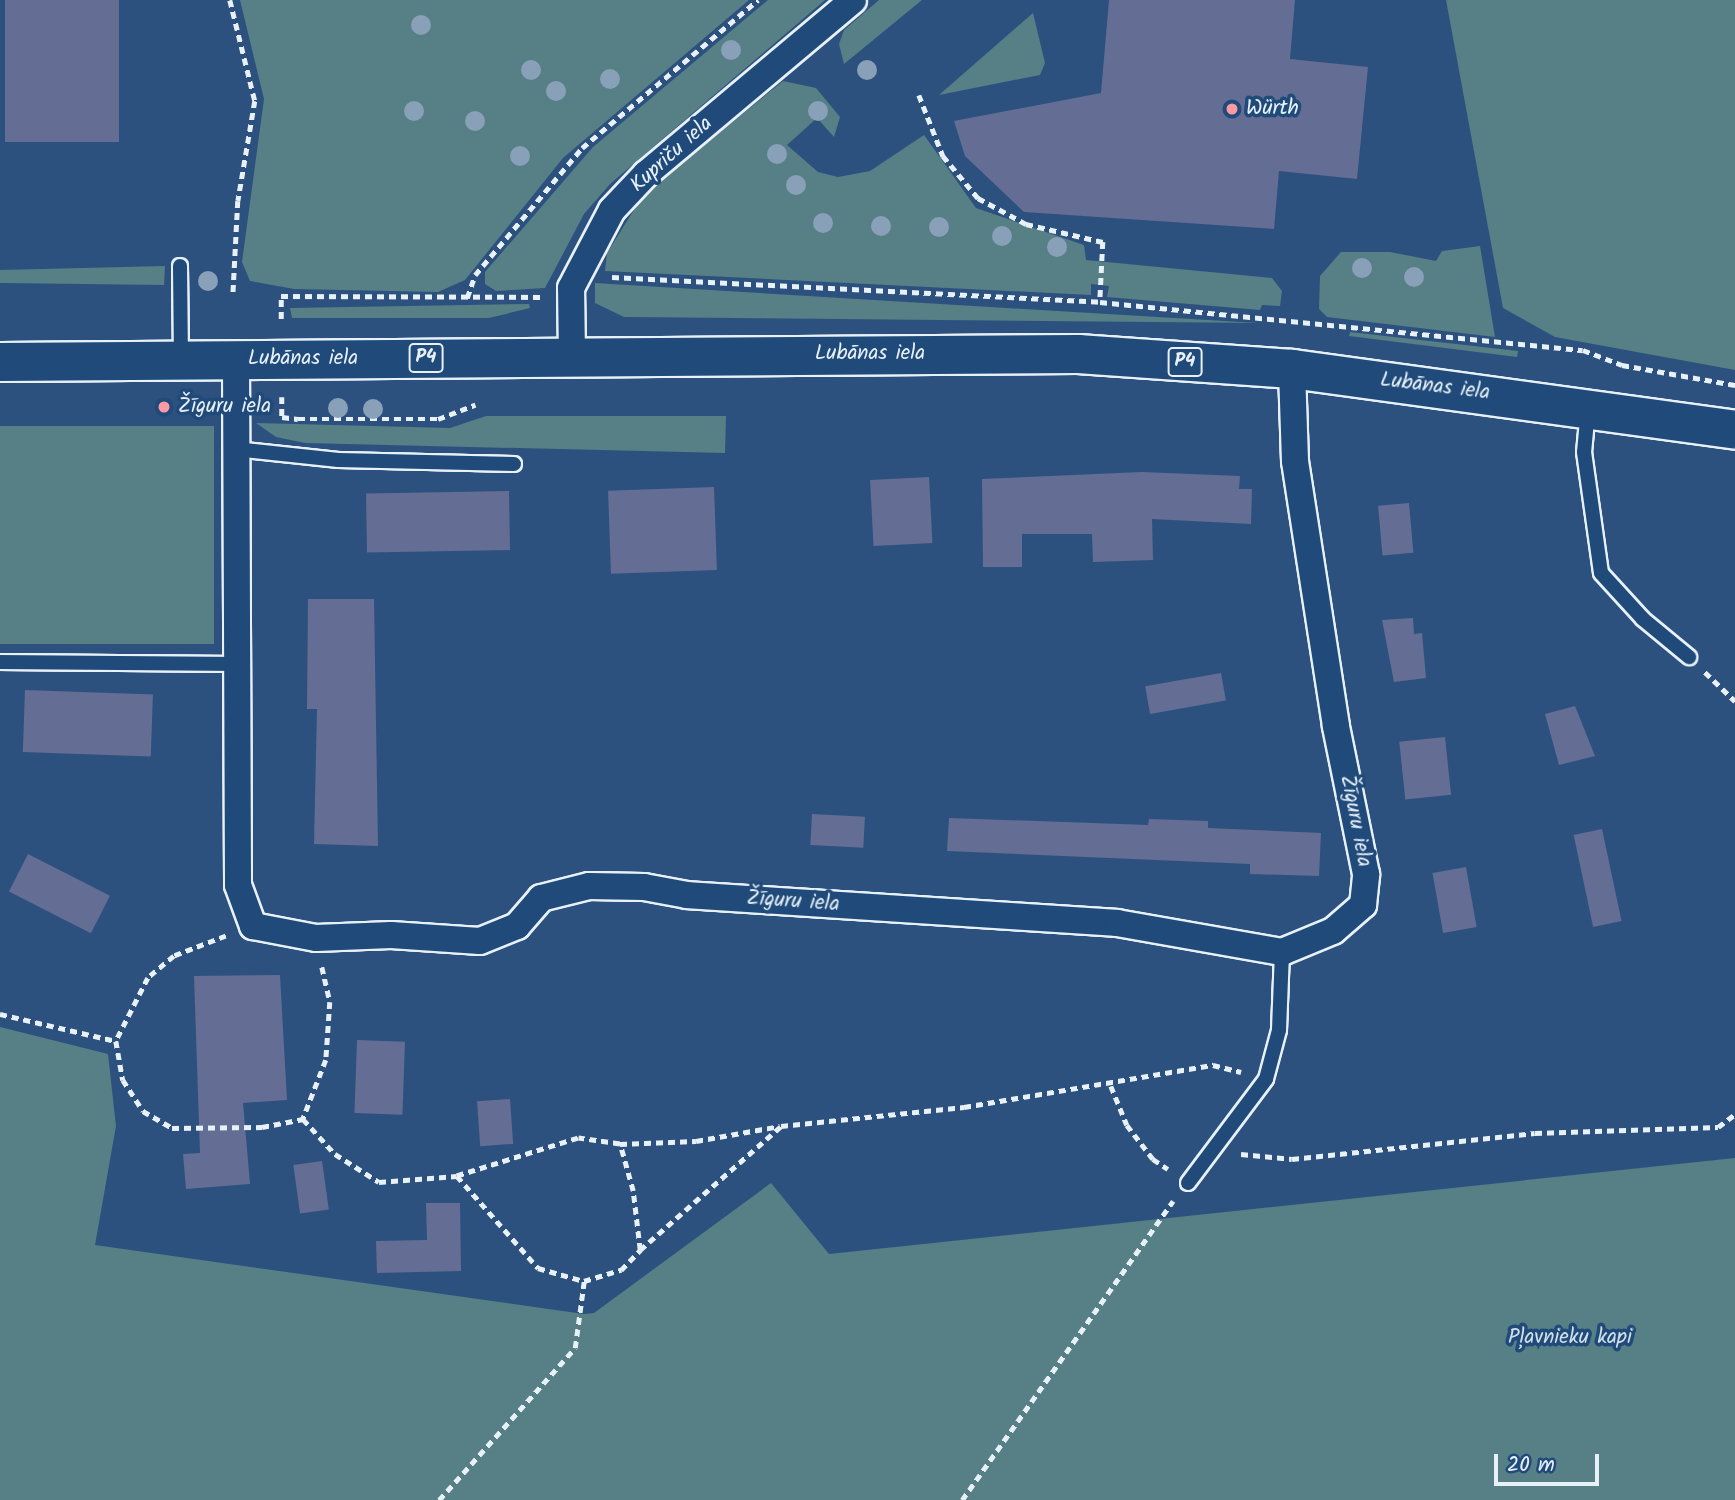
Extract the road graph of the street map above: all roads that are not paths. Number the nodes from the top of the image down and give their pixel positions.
1 (853, 0) edge
2 (180, 266) dead end
3 (572, 356) junction
4 (181, 359) junction
5 (236, 359) junction
6 (0, 362) edge
7 (1292, 369) junction
8 (1588, 408) junction
9 (1735, 430) edge
10 (234, 449) junction
11 (514, 464) dead end
12 (1689, 657) road end
13 (0, 662) edge
14 (233, 664) junction
15 (1282, 952) junction
16 (1188, 1183) road end

1 - 3 street, Kupriču iela
2 - 4 lane
3 - 5 main road, Lubānas iela / P4
3 - 7 main road, Lubānas iela / P4
4 - 5 main road, Lubānas iela / P4
4 - 6 main road, Lubānas iela / P4
5 - 10 street
7 - 8 main road, Lubānas iela / P4
7 - 15 street, Žīguru iela
8 - 9 main road, Lubānas iela / P4
8 - 12 lane
10 - 11 lane
10 - 14 street
13 - 14 lane
14 - 15 street, Žīguru iela
15 - 16 lane

